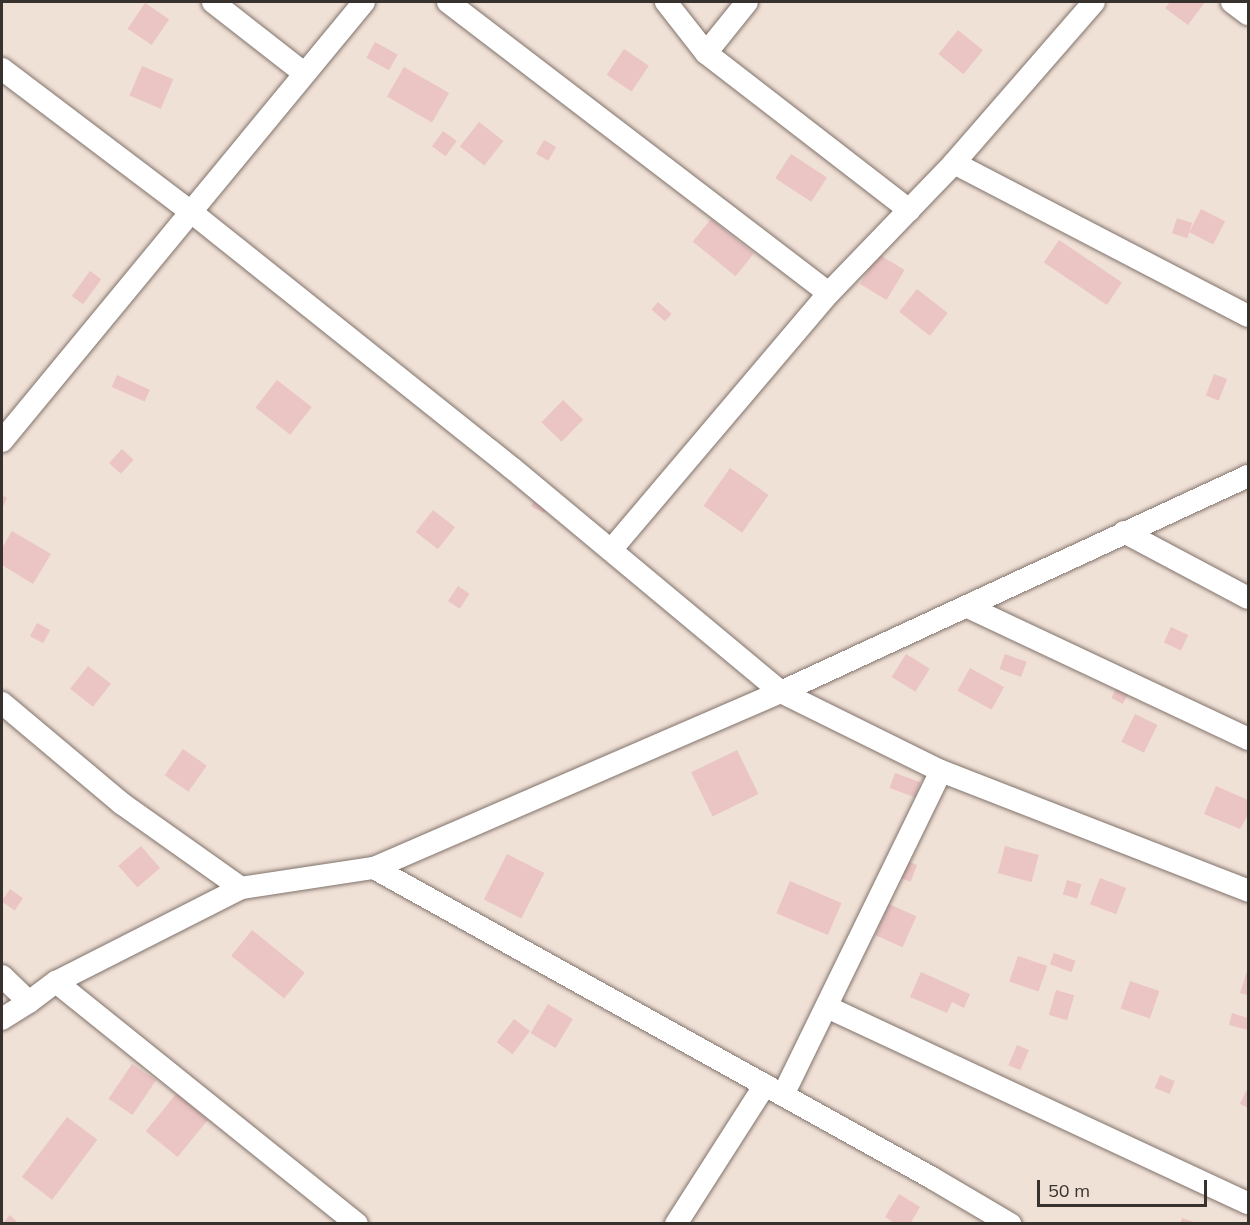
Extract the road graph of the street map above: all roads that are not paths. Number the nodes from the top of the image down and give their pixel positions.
1 (213, 2) edge
2 (364, 2) edge
3 (448, 2) edge
4 (666, 2) edge
5 (747, 2) edge
6 (1094, 2) edge
7 (1232, 2) edge
8 (1248, 14) edge
9 (706, 53) junction
10 (2, 69) edge
11 (304, 73) junction
12 (954, 164) junction
13 (909, 210) junction
14 (190, 211) junction
15 (829, 293) junction
16 (1248, 316) edge
17 (2, 441) edge
18 (1248, 476) edge
19 (1124, 532) junction
20 (611, 550) junction
21 (1248, 598) edge
22 (968, 607) junction
23 (781, 692) junction
24 (2, 703) edge
25 (1248, 739) edge
26 (941, 771) junction
27 (374, 868) junction
28 (241, 888) junction
29 (1248, 891) edge
30 (2, 976) edge
31 (56, 982) junction
32 (29, 1002) junction
33 (826, 1007) junction
34 (2, 1019) edge
35 (774, 1090) junction
36 (1246, 1196) edge
37 (357, 1224) edge
38 (676, 1224) edge
39 (1010, 1224) edge

1 - 11 street
2 - 11 street
3 - 15 street
4 - 9 street
5 - 9 street
6 - 12 street
7 - 8 street
9 - 13 street
10 - 14 street
11 - 14 street
12 - 13 street
12 - 16 street
13 - 15 street
14 - 17 street
14 - 20 street
15 - 20 street
18 - 19 street
19 - 21 street
19 - 22 street
20 - 23 street
22 - 23 street
22 - 25 street
23 - 26 street
23 - 27 street
24 - 28 street
26 - 29 street
26 - 33 street
27 - 28 street
27 - 35 street
28 - 31 street
30 - 32 street
31 - 32 street
31 - 37 street
32 - 34 street
33 - 35 street
33 - 36 street
35 - 38 street
35 - 39 street

